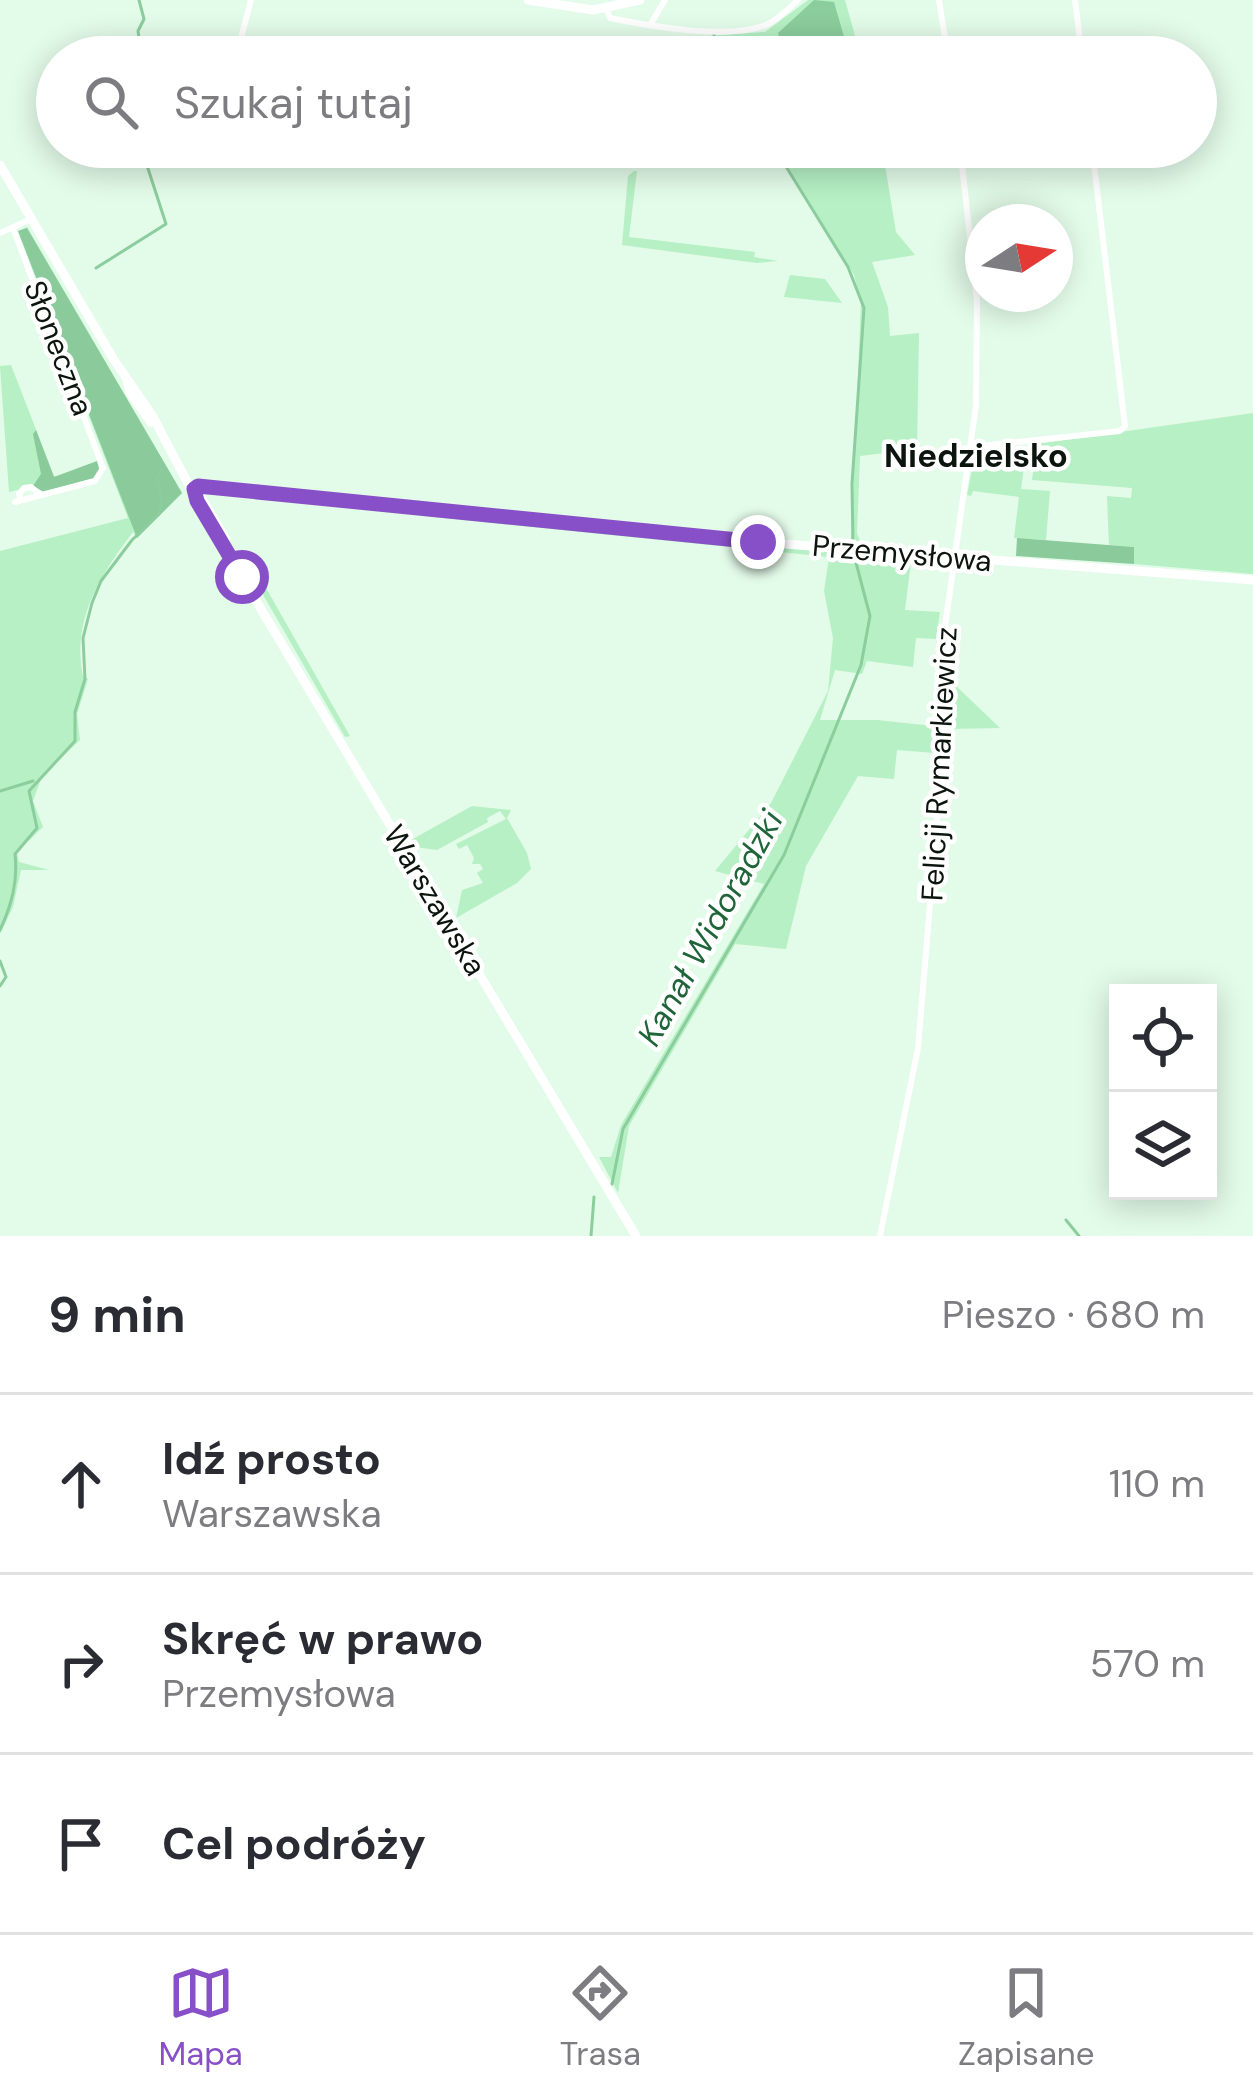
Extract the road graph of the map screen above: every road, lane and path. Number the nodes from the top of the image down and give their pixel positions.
1 (251, 0) edge
2 (528, 0) edge
3 (640, 0) edge
4 (665, 0) edge
5 (797, 0) edge
6 (939, 0) edge
7 (1075, 0) edge
8 (607, 10) junction
9 (650, 26) junction
10 (242, 36) edge
11 (945, 36) edge
12 (1079, 36) edge
13 (0, 165) edge
14 (962, 168) edge
15 (1094, 168) edge
16 (31, 219) junction
17 (13, 228) junction
18 (0, 233) edge
19 (971, 448) junction
20 (194, 489) junction
21 (18, 501) dead end
22 (956, 558) junction
23 (1253, 580) edge
24 (633, 1236) edge
25 (880, 1236) edge

1 - 10 street
2 - 8 main road
3 - 8 main road
4 - 9 street
5 - 9 street
6 - 11 street
7 - 12 street
8 - 9 street
13 - 16 main road, Warszawska
14 - 19 street, Felicji Rymarkiewicz
15 - 19 street
16 - 17 street
16 - 20 main road, Warszawska
17 - 18 street
17 - 21 street, Słoneczna
19 - 22 street, Felicji Rymarkiewicz
20 - 22 main road, Przemysłowa
20 - 24 main road, Warszawska
22 - 23 main road, Przemysłowa
22 - 25 street, Felicji Rymarkiewicz

